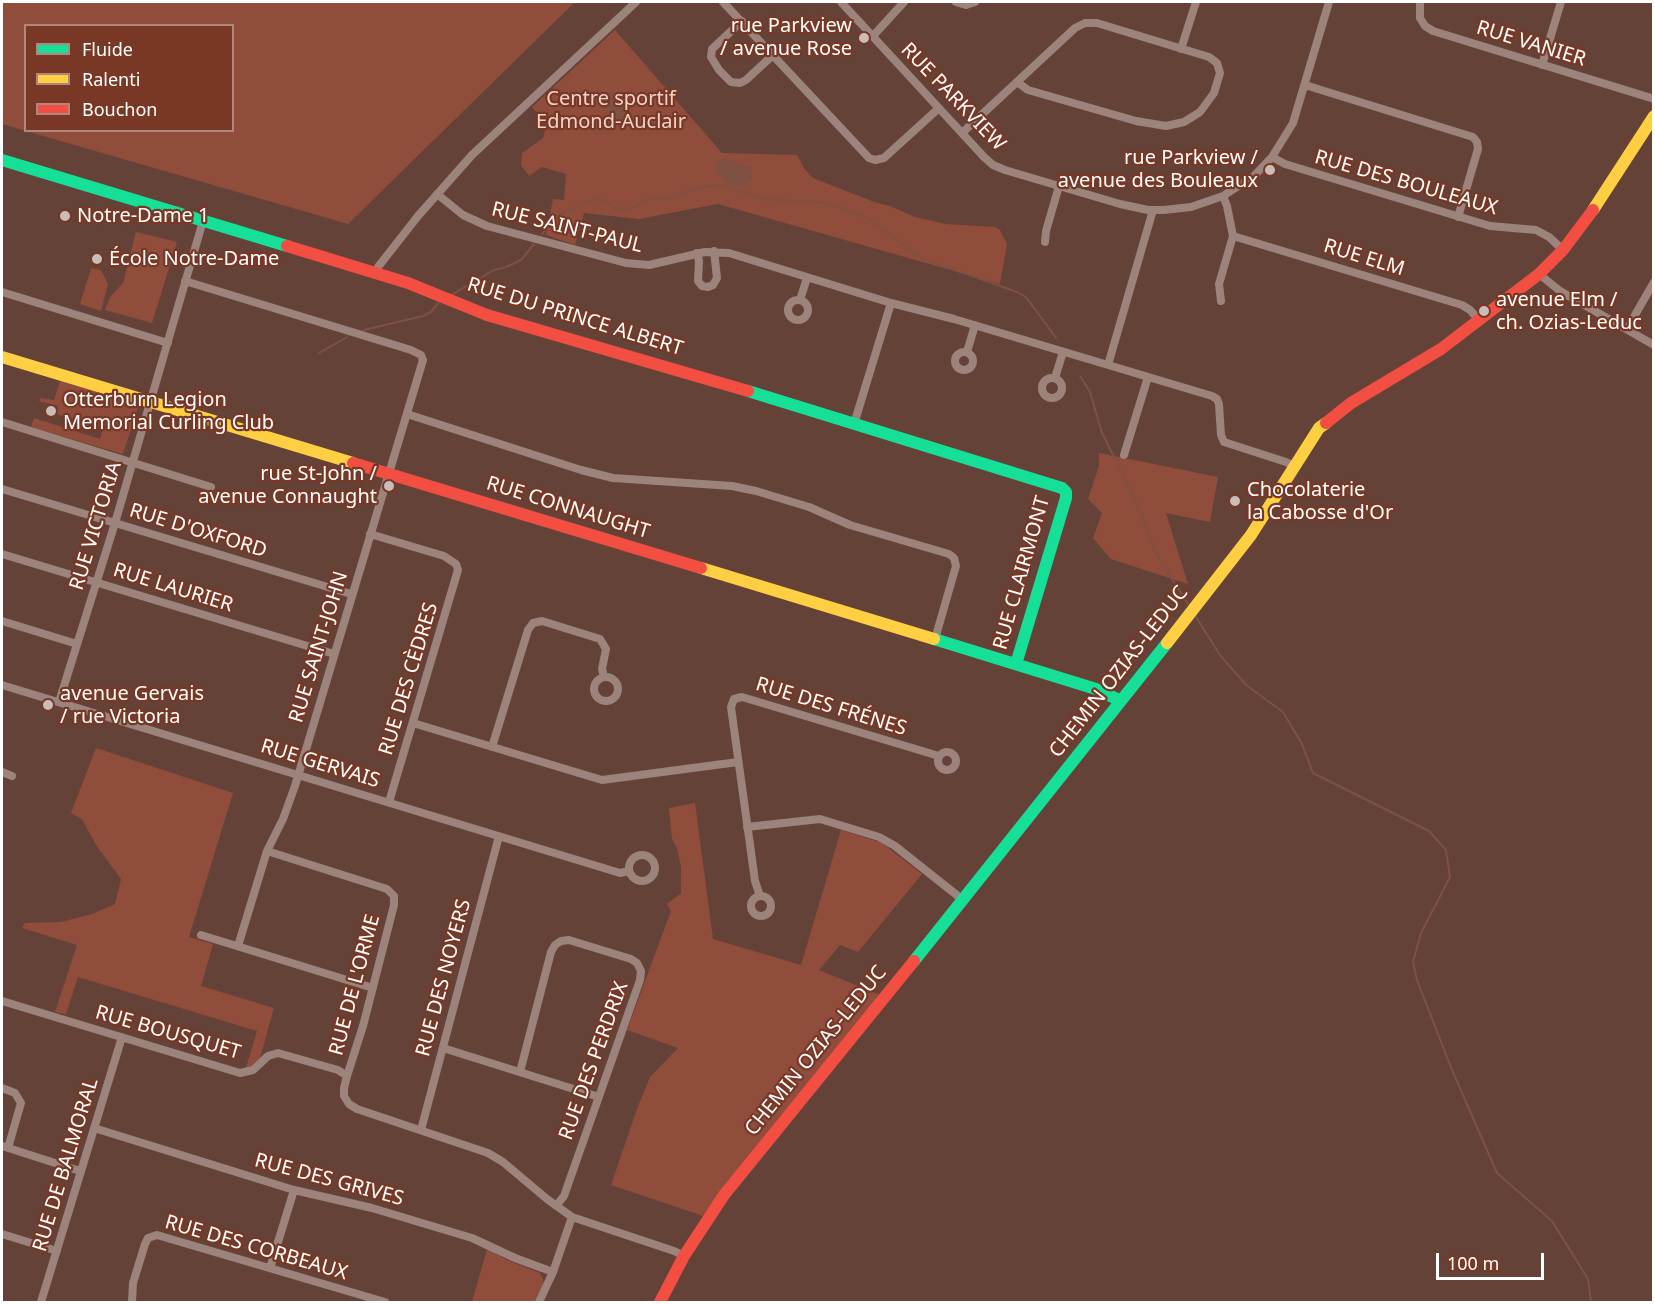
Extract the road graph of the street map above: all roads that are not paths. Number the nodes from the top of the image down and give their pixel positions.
1 (636, 2) edge
2 (723, 2) edge
3 (841, 2) edge
4 (904, 2) edge
5 (956, 2) edge
6 (975, 2) edge
7 (1196, 2) edge
8 (1329, 2) edge
9 (1420, 2) edge
10 (1561, 2) edge
11 (742, 21) junction
12 (873, 36) junction
13 (1181, 49) junction
14 (773, 56) junction
15 (1542, 65) junction
16 (1017, 82) junction
17 (1305, 85) junction
18 (1653, 99) edge
19 (939, 108) junction
20 (1653, 116) edge
21 (962, 133) junction
22 (1272, 157) junction
23 (2, 160) edge
24 (1059, 186) junction
25 (437, 194) junction
26 (1223, 196) junction
27 (1153, 210) junction
28 (1458, 216) junction
29 (203, 221) junction
30 (1233, 236) junction
31 (1046, 242) dead end
32 (1563, 250) junction
33 (714, 251) junction
34 (697, 253) junction
35 (375, 273) junction
36 (1539, 274) junction
37 (807, 278) junction
38 (185, 281) junction
39 (1653, 282) edge
40 (2, 292) edge
41 (800, 300) dead end
42 (1221, 300) dead end
43 (891, 303) junction
44 (1480, 321) junction
45 (975, 325) junction
46 (1627, 329) junction
47 (168, 343) junction
48 (1653, 345) edge
49 (966, 352) dead end
50 (1063, 352) junction
51 (2, 357) edge
52 (1108, 365) junction
53 (1148, 377) junction
54 (1055, 378) dead end
55 (150, 403) junction
56 (407, 414) junction
57 (2, 422) edge
58 (854, 424) junction
59 (1124, 455) dead end
60 (132, 462) junction
61 (1294, 466) junction
62 (389, 474) junction
63 (211, 487) dead end
64 (2, 489) edge
65 (1066, 492) joint
66 (115, 523) junction
67 (370, 534) junction
68 (2, 554) edge
69 (96, 582) junction
70 (351, 594) junction
71 (2, 621) edge
72 (935, 639) junction
73 (77, 644) junction
74 (334, 654) junction
75 (1016, 664) junction
76 (604, 677) dead end
77 (2, 684) edge
78 (1121, 701) junction
79 (59, 702) junction
80 (413, 723) junction
81 (492, 747) junction
82 (939, 756) dead end
83 (738, 762) junction
84 (2, 772) edge
85 (298, 774) junction
86 (12, 776) dead end
87 (389, 802) junction
88 (747, 827) junction
89 (499, 836) junction
90 (267, 851) junction
91 (629, 871) dead end
92 (760, 896) dead end
93 (963, 900) junction
94 (201, 935) dead end
95 (238, 946) junction
96 (373, 988) junction
97 (2, 1001) edge
98 (122, 1037) junction
99 (443, 1048) junction
100 (520, 1072) junction
101 (347, 1076) junction
102 (2, 1088) edge
103 (599, 1097) junction
104 (94, 1128) junction
105 (421, 1130) junction
106 (5, 1147) edge
107 (80, 1171) junction
108 (294, 1190) junction
109 (556, 1206) junction
110 (572, 1217) junction
111 (2, 1234) edge
112 (57, 1251) junction
113 (684, 1256) junction
114 (270, 1268) junction
115 (553, 1272) junction
116 (41, 1302) edge
117 (132, 1302) edge
118 (385, 1302) edge
119 (539, 1302) edge
120 (660, 1302) edge

1 - 25 street
2 - 11 street
3 - 12 street, RUE PARKVIEW
4 - 12 street
5 - 6 street
7 - 13 street
8 - 17 street, RUE PARKVIEW
9 - 15 street, RUE VANIER
10 - 15 street
11 - 14 street
11 - 14 street
12 - 19 street, RUE PARKVIEW
13 - 16 street
13 - 16 street
14 - 19 street
15 - 18 street, RUE VANIER
16 - 21 street
17 - 22 street, RUE PARKVIEW
17 - 28 street
19 - 21 street, RUE PARKVIEW
20 - 32 street, CHEMIN OZIAS-LEDUC
21 - 24 street, RUE PARKVIEW
22 - 26 street, RUE PARKVIEW
22 - 28 street, RUE DES BOULEAUX
23 - 29 street, RUE DU PRINCE ALBERT
24 - 27 street, RUE PARKVIEW
24 - 31 street
25 - 34 street, RUE SAINT-PAUL
25 - 35 street
26 - 27 street, RUE PARKVIEW
26 - 30 street
27 - 52 street
28 - 32 street, RUE DES BOULEAUX
29 - 35 street, RUE DU PRINCE ALBERT
29 - 38 street, RUE VICTORIA
30 - 42 street
30 - 44 street, RUE ELM
32 - 36 street, CHEMIN OZIAS-LEDUC
33 - 34 street, RUE SAINT-PAUL
33 - 34 street
33 - 37 street, RUE SAINT-PAUL
35 - 58 street, RUE DU PRINCE ALBERT
36 - 44 street, CHEMIN OZIAS-LEDUC
36 - 46 street
37 - 41 street
37 - 43 street, RUE SAINT-PAUL
38 - 47 street, RUE VICTORIA
38 - 56 street, RUE SAINT-JOHN
39 - 46 street
40 - 47 street
43 - 45 street, RUE SAINT-PAUL
43 - 58 street
44 - 61 street, CHEMIN OZIAS-LEDUC
45 - 49 street
45 - 50 street, RUE SAINT-PAUL
46 - 48 street
47 - 55 street, RUE VICTORIA
50 - 52 street, RUE SAINT-PAUL
50 - 54 street
51 - 55 street, RUE CONNAUGHT
52 - 53 street, RUE SAINT-PAUL
53 - 59 street
53 - 61 street, RUE SAINT-PAUL
55 - 60 street, RUE VICTORIA
55 - 62 street, RUE CONNAUGHT
56 - 62 street, RUE SAINT-JOHN
56 - 72 street
57 - 60 street
58 - 65 street, RUE DU PRINCE ALBERT
60 - 63 street
60 - 66 street, RUE VICTORIA
61 - 78 street, CHEMIN OZIAS-LEDUC
62 - 67 street, RUE SAINT-JOHN
62 - 72 street, RUE CONNAUGHT
64 - 66 street, RUE D'OXFORD
65 - 75 street, RUE CLAIRMONT
66 - 69 street, RUE VICTORIA
66 - 70 street, RUE D'OXFORD
67 - 70 street, RUE SAINT-JOHN
67 - 80 street, RUE DES CÈDRES
68 - 69 street, RUE LAURIER
69 - 73 street, RUE VICTORIA
69 - 74 street, RUE LAURIER
70 - 74 street, RUE SAINT-JOHN
71 - 73 street
72 - 75 street, RUE CONNAUGHT
73 - 79 street, RUE VICTORIA
74 - 85 street, RUE SAINT-JOHN
75 - 78 street, RUE CONNAUGHT
76 - 81 street
77 - 79 street, RUE GERVAIS
78 - 93 street, CHEMIN OZIAS-LEDUC
79 - 85 street, RUE GERVAIS
80 - 81 street
80 - 87 street, RUE DES CÈDRES
81 - 83 street
82 - 83 street, RUE DES FRÉNES
83 - 88 street, RUE DES FRÉNES
84 - 86 street
85 - 87 street, RUE GERVAIS
85 - 90 street, RUE SAINT-JOHN
87 - 89 street, RUE GERVAIS
88 - 92 street, RUE DES FRÉNES
88 - 93 street
89 - 91 street, RUE GERVAIS
89 - 99 street, RUE DES NOYERS
90 - 95 street, RUE SAINT-JOHN
90 - 96 street, RUE DE L'ORME
93 - 113 street, CHEMIN OZIAS-LEDUC
94 - 95 street
95 - 96 street
96 - 101 street, RUE DE L'ORME
97 - 98 street, RUE BOUSQUET
98 - 101 street, RUE BOUSQUET
98 - 104 street, RUE DE BALMORAL
99 - 100 street
99 - 105 street, RUE DES NOYERS
100 - 103 street
100 - 103 street, RUE DES PERDRIX
101 - 105 street
102 - 106 street
103 - 109 street, RUE DES PERDRIX
104 - 107 street, RUE DE BALMORAL
104 - 108 street, RUE DES GRIVES
105 - 109 street
106 - 107 street
107 - 112 street, RUE DE BALMORAL
108 - 114 street
108 - 115 street, RUE DES GRIVES
109 - 110 street
110 - 113 street
110 - 115 street
111 - 112 street
112 - 116 street, RUE DE BALMORAL
113 - 120 street, CHEMIN OZIAS-LEDUC
114 - 117 street, RUE DES CORBEAUX
114 - 118 street, RUE DES CORBEAUX
115 - 119 street

